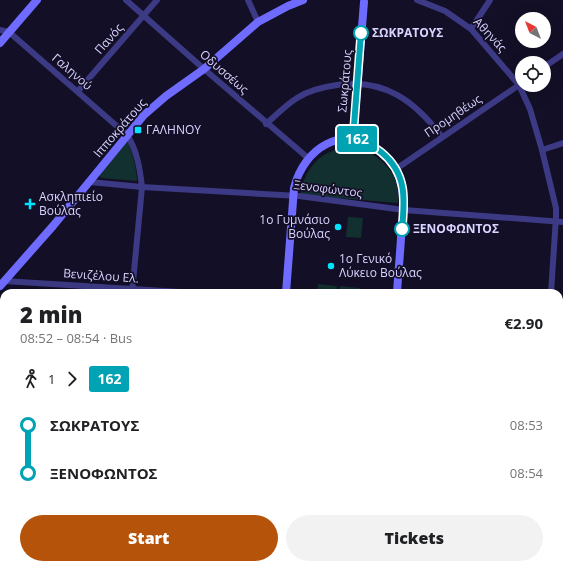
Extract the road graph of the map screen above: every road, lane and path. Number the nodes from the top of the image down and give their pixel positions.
1 (126, 0) edge
2 (157, 0) edge
3 (248, 0) edge
4 (303, 0) edge
5 (364, 0) edge
6 (417, 0) edge
7 (490, 0) edge
8 (35, 1) edge
9 (144, 15) junction
10 (258, 22) junction
11 (471, 29) junction
12 (0, 30) edge
13 (9, 32) junction
14 (0, 43) edge
15 (563, 54) edge
16 (551, 62) edge
17 (204, 69) junction
18 (515, 78) edge
19 (357, 83) junction
20 (515, 87) edge
21 (78, 91) junction
22 (523, 92) edge
23 (266, 124) junction
24 (127, 135) junction
25 (442, 137) junction
26 (353, 139) junction
27 (563, 143) edge
28 (542, 150) junction
29 (308, 158) junction
30 (396, 169) junction
31 (90, 182) junction
32 (142, 187) junction
33 (294, 196) junction
34 (404, 210) junction
35 (556, 222) junction
36 (563, 222) edge
37 (2, 284) edge
38 (95, 289) edge
39 (132, 289) edge
40 (286, 289) edge
41 (397, 289) edge
42 (551, 289) edge

1 - 9 street, Οδυσσέως
2 - 9 street, Πανός
3 - 10 street
4 - 10 street, Ιπποκράτους
5 - 19 street, Σωκράτους
6 - 11 street, Αθηνάς
7 - 11 street
8 - 13 street
9 - 17 street, Οδυσσέως
9 - 21 street, Πανός
10 - 17 street, Ιπποκράτους
11 - 18 street, Αθηνάς
12 - 13 street, Γαληνού
13 - 14 street
13 - 21 street, Γαληνού
15 - 16 street
17 - 23 street, Οδυσσέως
17 - 24 street, Ιπποκράτους
19 - 23 street
19 - 25 street
19 - 26 street, Σωκράτους
20 - 25 street, Προμηθέως
21 - 24 street, Γαληνού
22 - 28 street, Αθηνάς
23 - 29 street, Οδυσσέως
24 - 31 street, Ιπποκράτους
24 - 32 street
25 - 30 street, Προμηθέως
26 - 29 street
26 - 30 street
27 - 28 street
28 - 35 street, Αθηνάς
29 - 33 street
30 - 34 street
31 - 32 street, Ξενοφώντος
31 - 37 street, Ιπποκράτους
32 - 33 street, Ξενοφώντος
32 - 39 street
33 - 34 street, Ξενοφώντος
33 - 40 street
34 - 35 street, Ξενοφώντος
34 - 41 street
35 - 36 street, Ξενοφώντος
35 - 42 street, Αθηνάς
37 - 38 street, Βενιζέλου Ελ.

